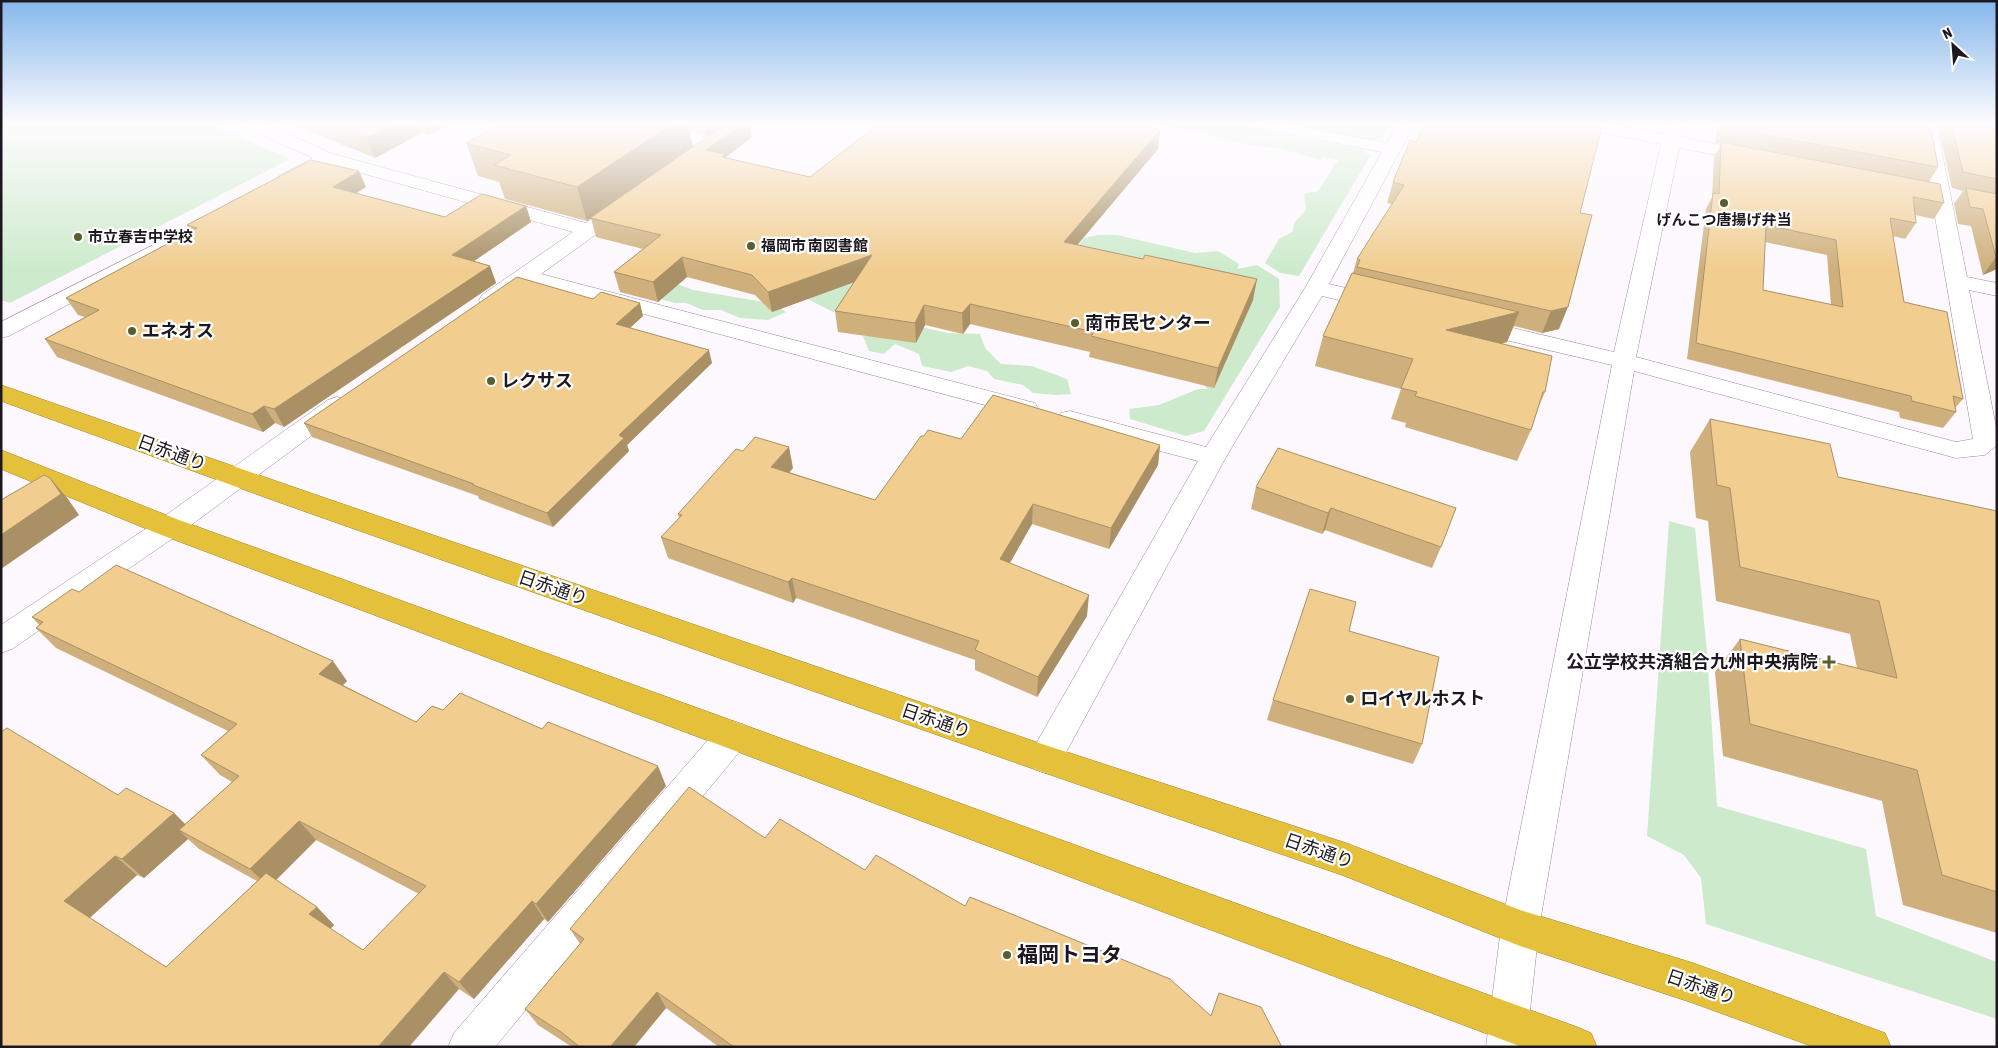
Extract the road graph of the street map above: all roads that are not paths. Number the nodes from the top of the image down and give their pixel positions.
1 (301, 172) edge
2 (378, 172) edge
3 (1379, 172) edge
4 (1665, 172) edge
5 (1938, 172) edge
6 (268, 190) edge
7 (638, 196) edge
8 (590, 230) junction
9 (183, 236) edge
10 (525, 276) junction
11 (1956, 281) junction
12 (1316, 288) junction
13 (1997, 290) edge
14 (1403, 309) edge
15 (476, 310) edge
16 (1451, 320) edge
17 (1, 331) edge
18 (1624, 361) junction
19 (1, 392) edge
20 (354, 393) edge
21 (1213, 457) junction
22 (1, 459) edge
23 (236, 476) junction
24 (169, 527) junction
25 (1, 641) edge
26 (733, 735) junction
27 (1045, 759) junction
28 (1520, 928) junction
29 (1508, 1035) edge
30 (468, 1047) edge
31 (1577, 1047) edge
32 (1871, 1047) edge

1 - 6 street
2 - 8 street
3 - 12 street
4 - 18 street
5 - 11 street
7 - 8 street
8 - 10 street
9 - 17 street
10 - 15 street
10 - 21 street
11 - 13 street
11 - 18 street
12 - 14 street
12 - 21 street
16 - 18 street
18 - 28 street
19 - 23 highway, 日赤通り
20 - 23 street
21 - 27 street
22 - 24 highway
23 - 24 street
23 - 27 highway, 日赤通り
24 - 25 street
24 - 26 highway
26 - 29 highway
26 - 30 street
27 - 28 highway, 日赤通り
28 - 29 street
28 - 32 highway, 日赤通り
29 - 31 highway

